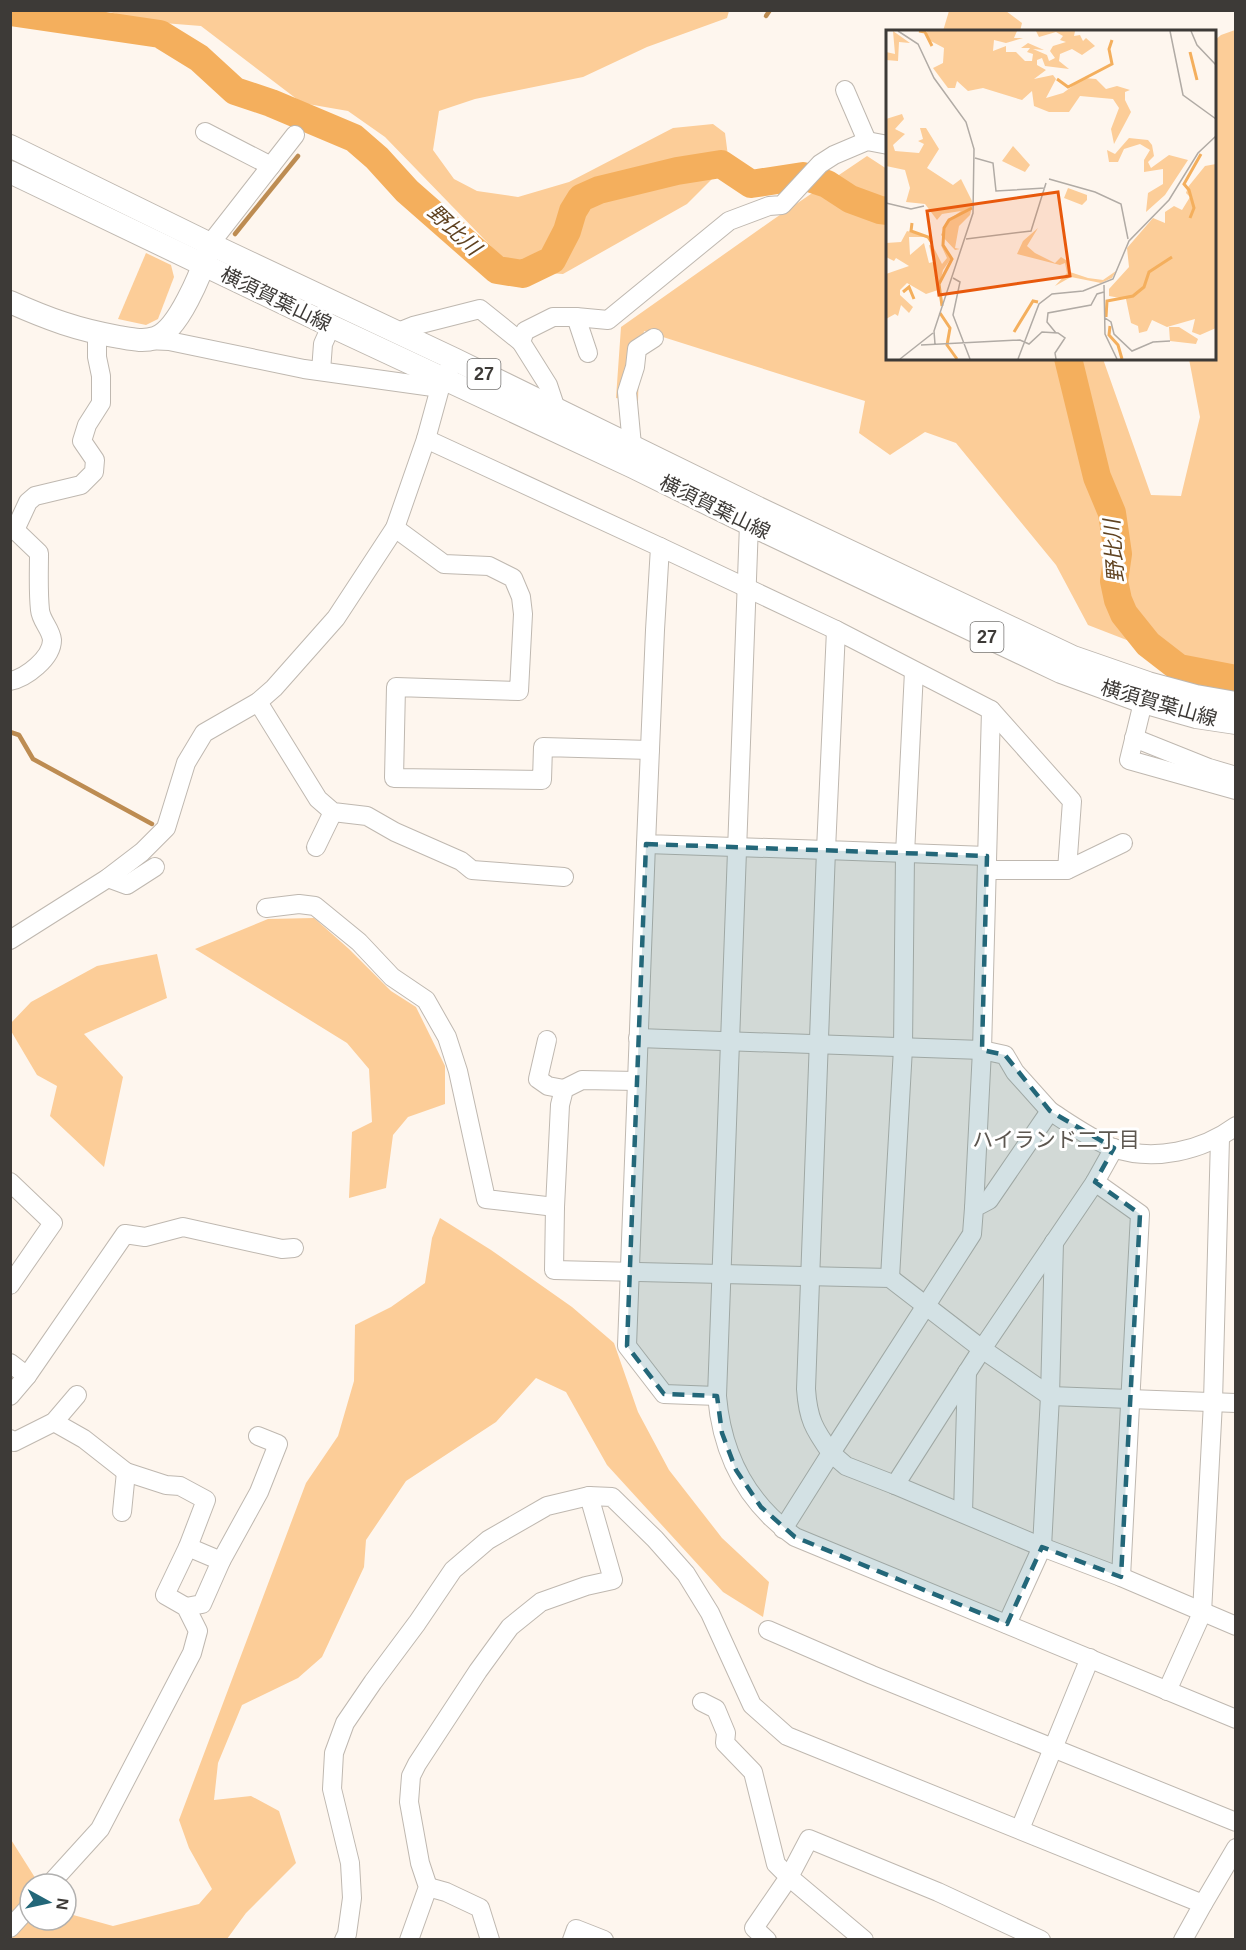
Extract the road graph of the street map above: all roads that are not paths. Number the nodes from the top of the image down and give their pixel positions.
1 (845, 90) dead end
2 (205, 132) dead end
3 (295, 135) dead end
4 (867, 141) junction
5 (10, 146) edge
6 (886, 146) edge
7 (271, 166) junction
8 (10, 172) edge
9 (207, 254) junction
10 (10, 302) edge
11 (576, 317) junction
12 (331, 326) junction
13 (405, 329) junction
14 (97, 333) junction
15 (654, 338) dead end
16 (140, 340) junction
17 (521, 342) junction
18 (588, 353) dead end
19 (450, 369) junction
20 (321, 371) junction
21 (556, 409) junction
22 (426, 439) junction
23 (633, 457) junction
24 (752, 516) junction
25 (395, 528) junction
26 (13, 529) edge
27 (660, 547) junction
28 (746, 586) junction
29 (836, 630) junction
30 (914, 671) junction
31 (10, 681) edge
32 (1145, 693) junction
33 (258, 702) junction
34 (1236, 703) edge
35 (991, 710) junction
36 (1236, 723) edge
37 (1134, 738) junction
38 (650, 750) junction
39 (1236, 776) edge
40 (1236, 790) edge
41 (333, 812) junction
42 (1123, 843) dead end
43 (646, 844) junction
44 (316, 847) dead end
45 (737, 847) junction
46 (826, 850) junction
47 (904, 854) junction
48 (987, 863) junction
49 (155, 867) dead end
50 (1067, 870) junction
51 (108, 878) junction
52 (564, 878) dead end
53 (266, 908) dead end
54 (10, 940) edge
55 (638, 1038) junction
56 (547, 1040) dead end
57 (730, 1041) junction
58 (819, 1044) junction
59 (903, 1048) junction
60 (982, 1050) junction
61 (637, 1081) junction
62 (564, 1089) junction
63 (1050, 1111) junction
64 (1236, 1126) edge
65 (1220, 1138) junction
66 (1114, 1148) junction
67 (10, 1182) edge
68 (1095, 1182) junction
69 (555, 1207) junction
70 (974, 1208) junction
71 (1054, 1242) junction
72 (294, 1248) dead end
73 (629, 1270) junction
74 (721, 1273) junction
75 (809, 1276) junction
76 (890, 1278) junction
77 (10, 1285) edge
78 (925, 1306) junction
79 (982, 1349) junction
80 (10, 1363) edge
81 (967, 1372) junction
82 (27, 1376) junction
83 (77, 1395) dead end
84 (10, 1396) edge
85 (717, 1396) junction
86 (1050, 1396) junction
87 (1131, 1399) junction
88 (1213, 1402) junction
89 (1236, 1403) edge
90 (54, 1422) junction
91 (258, 1436) dead end
92 (10, 1439) edge
93 (831, 1453) junction
94 (126, 1472) junction
95 (895, 1485) junction
96 (589, 1496) junction
97 (122, 1512) dead end
98 (963, 1513) junction
99 (783, 1529) junction
100 (188, 1547) junction
101 (1042, 1547) junction
102 (220, 1561) junction
103 (1121, 1577) junction
104 (186, 1607) junction
105 (1202, 1613) junction
106 (1007, 1624) junction
107 (1236, 1626) edge
108 (768, 1630) dead end
109 (1090, 1658) junction
110 (1167, 1691) junction
111 (702, 1702) dead end
112 (1236, 1719) edge
113 (1053, 1748) junction
114 (1236, 1822) edge
115 (1020, 1829) junction
116 (1236, 1848) edge
117 (61, 1872) edge
118 (789, 1877) junction
119 (428, 1887) junction
120 (1203, 1904) junction
121 (1035, 1938) edge
122 (344, 1940) edge
123 (408, 1940) edge
124 (490, 1940) edge
125 (572, 1940) edge
126 (604, 1940) edge
127 (767, 1940) edge
128 (864, 1940) edge
129 (1183, 1940) edge

1 - 4 street
2 - 7 street
3 - 7 street
4 - 6 street
4 - 11 street
5 - 9 main road, 横須賀葉山線 / 27
7 - 9 street
8 - 9 main road, 横須賀葉山線 / 27
9 - 12 main road, 横須賀葉山線 / 27
9 - 13 main road, 横須賀葉山線 / 27
9 - 16 main road, 横須賀葉山線
10 - 14 main road
11 - 17 street
11 - 18 street
12 - 19 main road, 横須賀葉山線 / 27
12 - 20 street
13 - 17 street
13 - 19 main road, 横須賀葉山線 / 27
14 - 16 main road
14 - 26 street
15 - 23 street
16 - 20 street
17 - 21 street
19 - 20 street
19 - 21 main road, 横須賀葉山線 / 27
19 - 22 street
19 - 23 main road, 横須賀葉山線 / 27
21 - 23 main road, 横須賀葉山線 / 27
22 - 25 street
22 - 27 street
23 - 24 main road, 横須賀葉山線 / 27
24 - 28 street
24 - 32 main road, 横須賀葉山線 / 27
25 - 33 street
25 - 38 street
26 - 31 street
27 - 28 street
27 - 38 street
28 - 29 street
28 - 45 street
29 - 30 street
29 - 46 street
30 - 35 street
30 - 47 street
32 - 34 main road, 横須賀葉山線 / 27
32 - 36 main road, 横須賀葉山線 / 27
32 - 37 street
33 - 41 street
33 - 51 street
35 - 48 street
35 - 50 street
37 - 39 street
37 - 40 street
38 - 43 street
41 - 44 street
41 - 52 street
42 - 50 street
43 - 45 street
43 - 55 street
45 - 46 street
45 - 57 street
46 - 47 street
46 - 58 street
47 - 48 street
47 - 59 street
48 - 50 street
48 - 60 street
49 - 51 street
51 - 54 street
53 - 69 street
55 - 57 street
55 - 61 street
56 - 62 street
57 - 58 street
57 - 74 street
58 - 59 street
58 - 75 street
59 - 60 street
59 - 76 street
60 - 63 street
60 - 70 street
61 - 62 street
61 - 73 street
62 - 69 street
63 - 66 street
63 - 70 street
64 - 65 street
65 - 66 street
65 - 88 street
66 - 68 street
67 - 77 street
68 - 71 street
68 - 87 street
69 - 73 street
70 - 78 street
71 - 79 street
71 - 86 street
72 - 82 street
73 - 74 street
73 - 85 street
74 - 75 street
74 - 85 street
75 - 76 street
75 - 93 street
76 - 78 street
78 - 79 street
78 - 93 street
79 - 81 street
79 - 86 street
80 - 82 street
81 - 95 street
81 - 98 street
82 - 84 street
83 - 90 street
85 - 99 street
86 - 87 street
86 - 101 street
87 - 88 street
87 - 103 street
88 - 89 street
88 - 105 street
90 - 92 street
90 - 94 street
91 - 102 street
93 - 95 street
93 - 99 street
94 - 97 street
94 - 100 street
95 - 98 street
96 - 115 street
96 - 119 street
96 - 122 street
98 - 101 street
99 - 106 street
100 - 102 street
100 - 104 street
101 - 103 street
101 - 106 street
102 - 104 street
103 - 105 street
104 - 117 street
105 - 107 street
105 - 110 street
106 - 109 street
108 - 113 street
109 - 110 street
109 - 113 street
110 - 112 street
111 - 118 street
113 - 114 street
113 - 115 street
115 - 120 street
116 - 120 street
118 - 121 street
118 - 127 street
118 - 128 street
119 - 123 street
119 - 124 street
120 - 129 street
125 - 126 street

